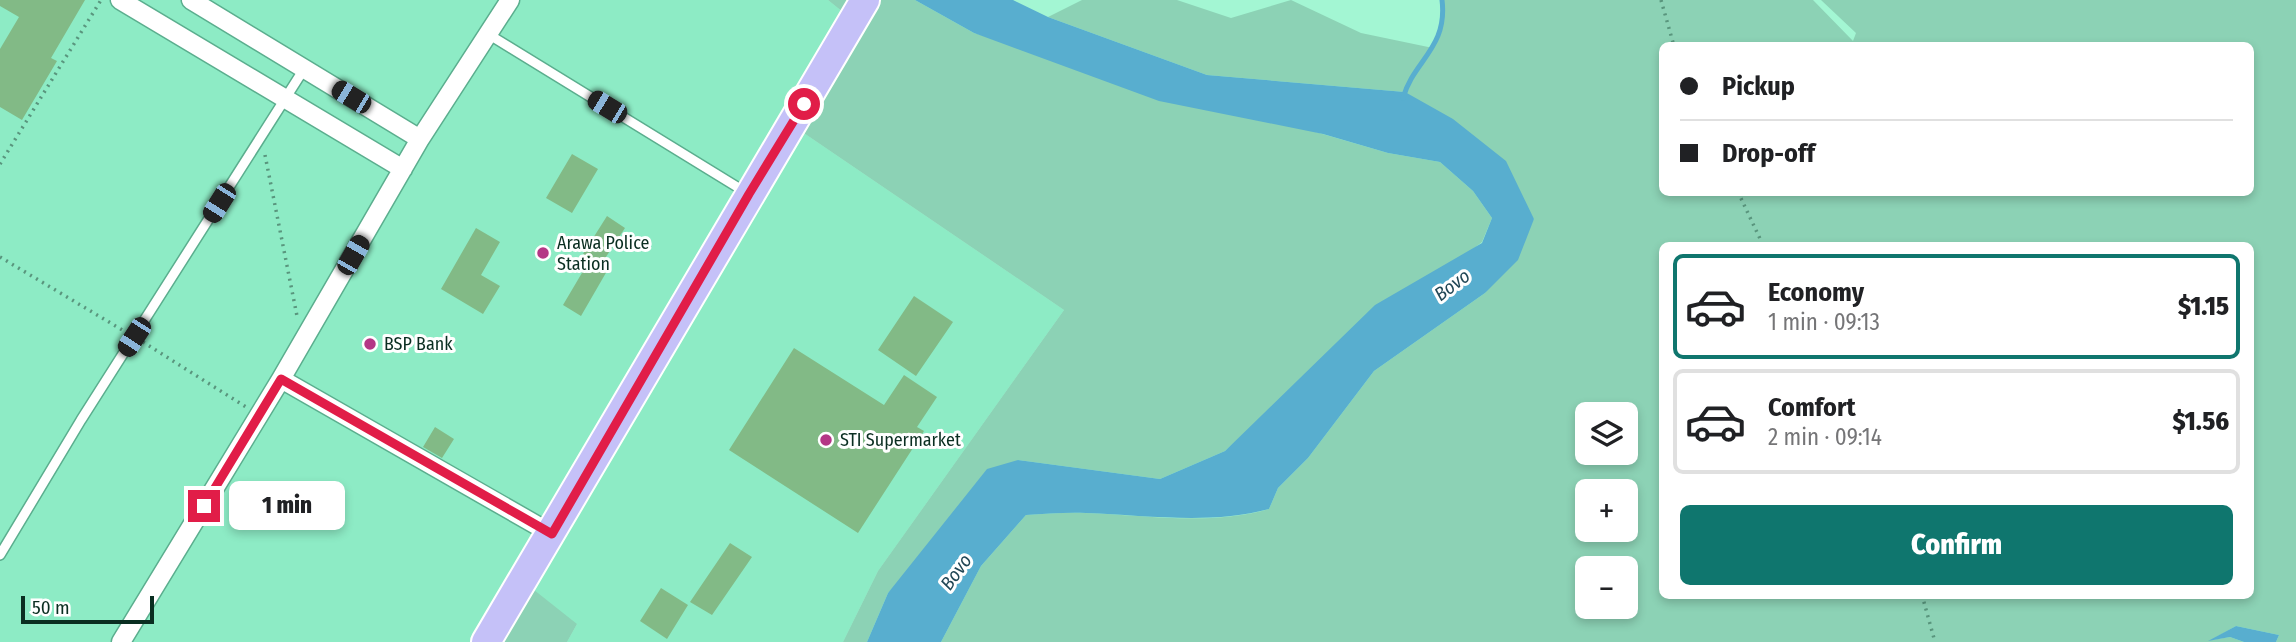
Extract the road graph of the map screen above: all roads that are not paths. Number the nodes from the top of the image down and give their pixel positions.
1 (120, 0) edge
2 (191, 0) edge
3 (510, 0) edge
4 (865, 0) edge
5 (488, 34) junction
6 (304, 69) junction
7 (285, 99) junction
8 (420, 139) junction
9 (403, 169) junction
10 (749, 194) junction
11 (281, 379) junction
12 (552, 534) junction
13 (0, 555) edge
14 (121, 642) edge
15 (486, 642) edge

1 - 7 street
2 - 6 street
3 - 5 street
4 - 10 main road
5 - 8 street
5 - 10 lane
6 - 7 lane
6 - 8 street
7 - 9 street
7 - 13 lane
8 - 9 street
9 - 11 street
10 - 12 main road
11 - 12 street
11 - 14 street
12 - 15 main road

